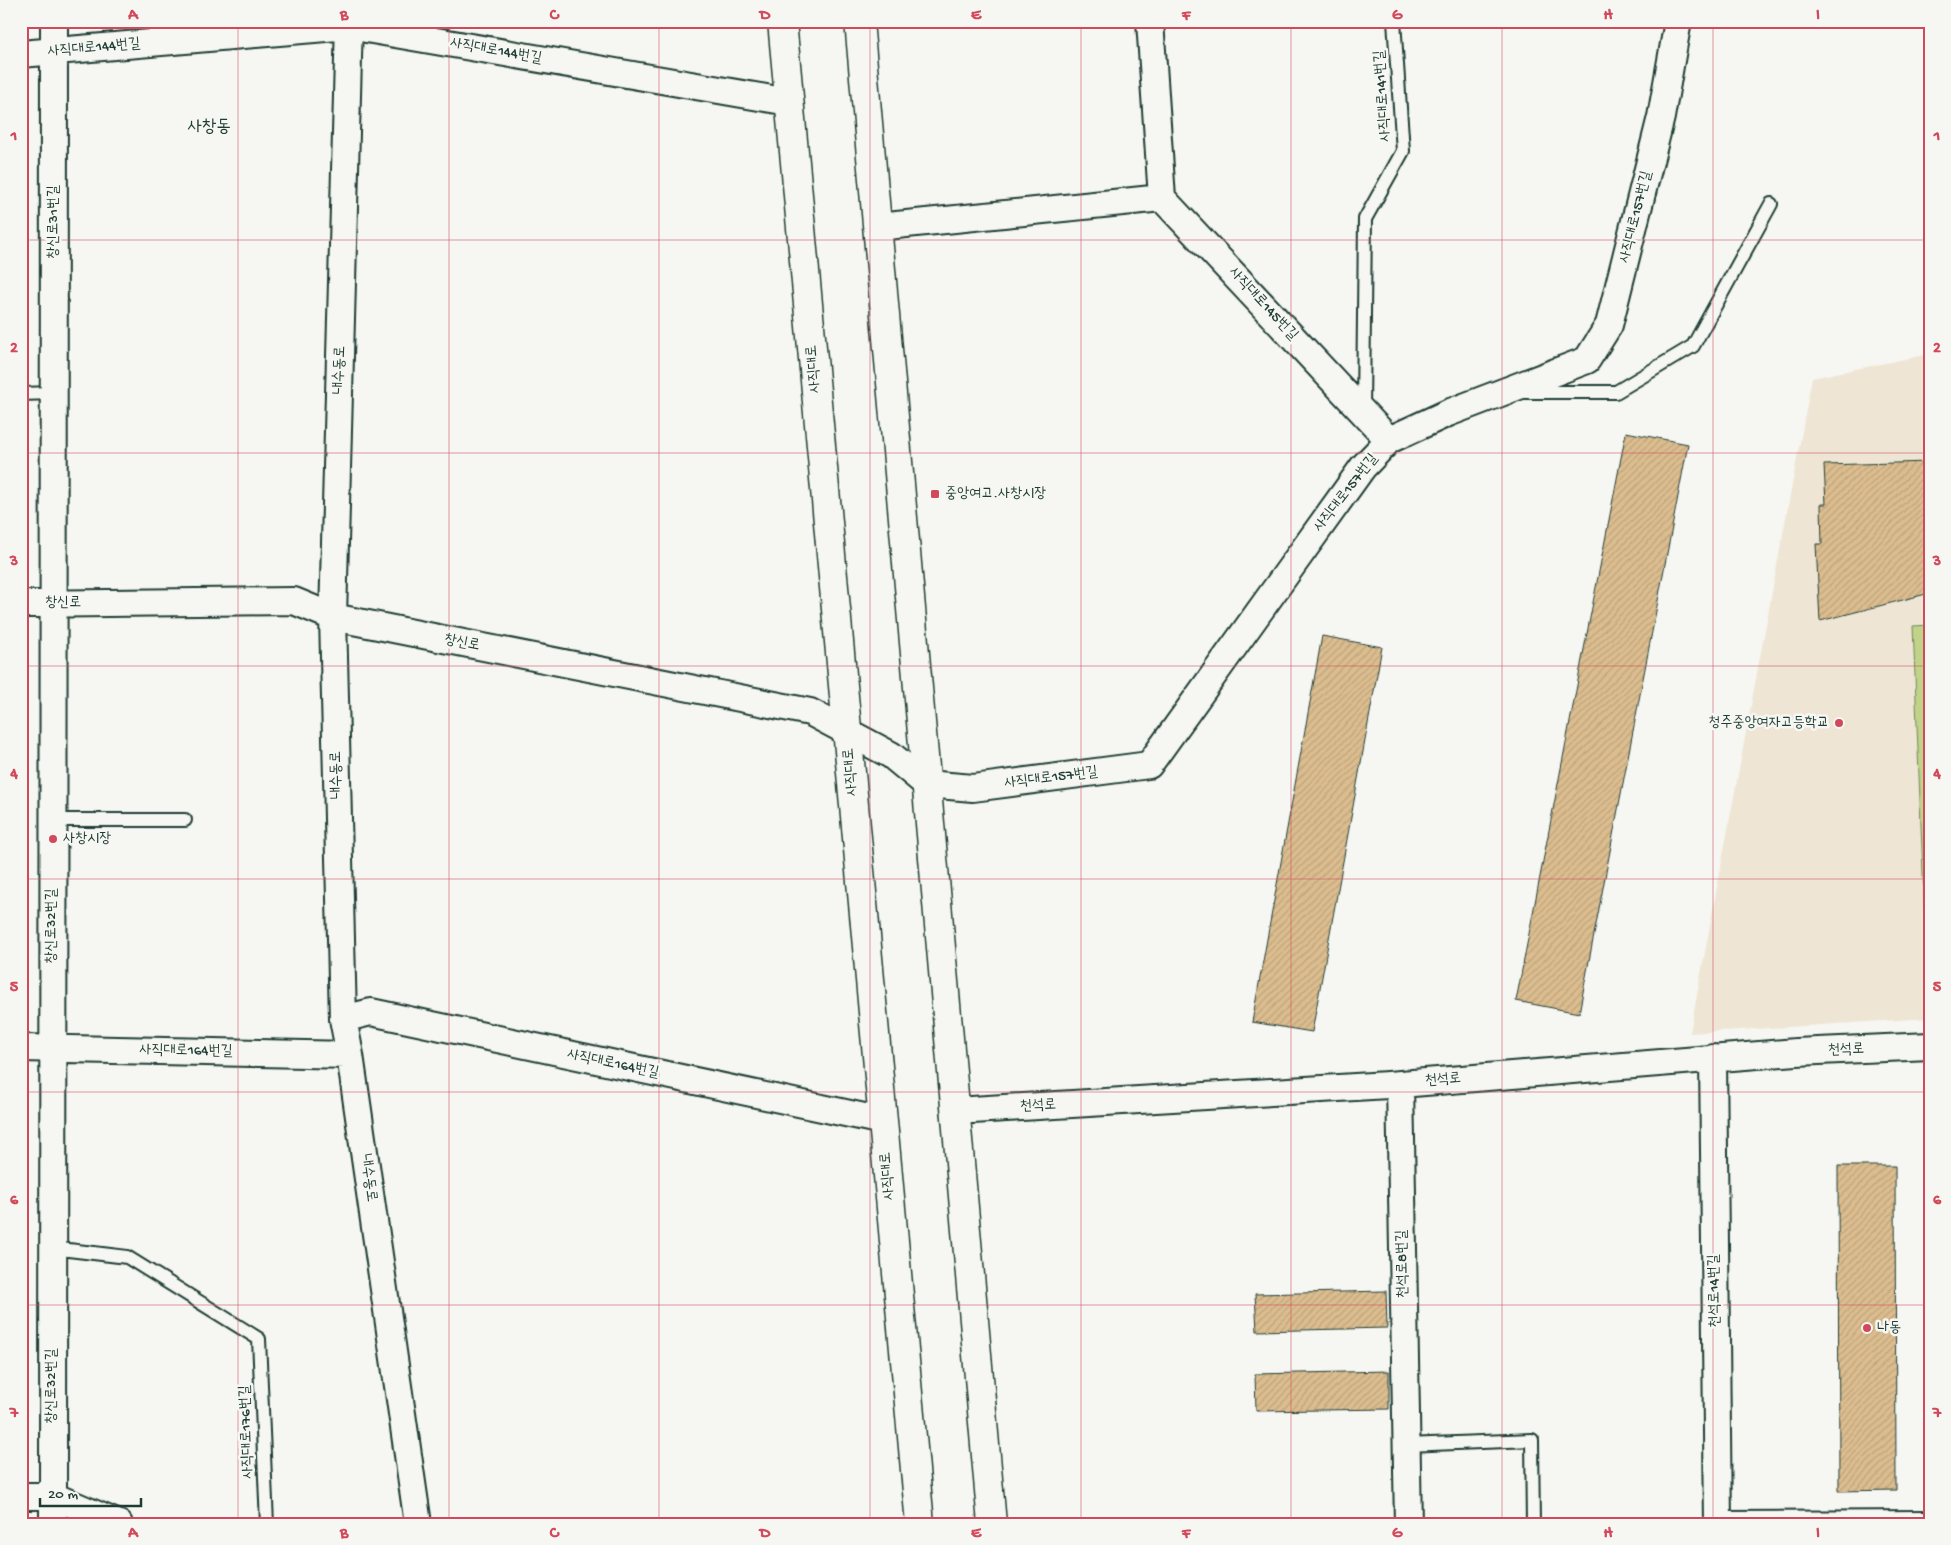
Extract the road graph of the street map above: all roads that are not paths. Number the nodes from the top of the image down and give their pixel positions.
1 (54, 21) edge
2 (782, 21) edge
3 (859, 21) edge
4 (1150, 21) edge
5 (1394, 21) edge
6 (1678, 21) edge
7 (349, 24) edge
8 (54, 51) junction
9 (21, 54) edge
10 (789, 102) junction
11 (1162, 198) junction
12 (1771, 204) dead end
13 (877, 227) junction
14 (1502, 392) junction
15 (53, 393) junction
16 (21, 394) edge
17 (1364, 411) junction
18 (1389, 440) junction
19 (21, 604) edge
20 (53, 604) junction
21 (333, 617) junction
22 (847, 730) junction
23 (926, 784) junction
24 (52, 820) junction
25 (185, 820) dead end
26 (343, 1019) junction
27 (1930, 1046) edge
28 (21, 1048) edge
29 (52, 1049) junction
30 (350, 1054) junction
31 (1713, 1058) junction
32 (1400, 1084) junction
33 (955, 1111) junction
34 (883, 1121) junction
35 (52, 1248) junction
36 (1406, 1445) junction
37 (21, 1496) edge
38 (53, 1496) junction
39 (1930, 1517) edge
40 (1718, 1521) edge
41 (53, 1524) edge
42 (119, 1524) edge
43 (266, 1524) edge
44 (418, 1524) edge
45 (920, 1524) edge
46 (992, 1524) edge
47 (1408, 1524) edge
48 (1533, 1524) edge

1 - 8 street, 창신로31번길
2 - 10 main road, 사직대로
3 - 13 main road
4 - 11 street
5 - 17 lane, 사직대로141번길
6 - 14 street, 사직대로157번길
7 - 8 street, 사직대로144번길
7 - 10 street, 사직대로144번길
7 - 21 street, 내수동로
8 - 9 street, 사직대로144번길
8 - 15 street, 창신로31번길
10 - 22 main road, 사직대로
11 - 13 street
11 - 17 street, 사직대로145번길
12 - 14 lane
13 - 23 main road
14 - 18 street, 사직대로157번길
15 - 16 lane
15 - 20 street, 창신로31번길
17 - 18 street, 사직대로145번길
18 - 23 street, 사직대로157번길
19 - 20 street, 창신로
20 - 21 street, 창신로
20 - 24 street, 창신로32번길
21 - 22 street, 창신로
21 - 26 street, 내수동로
22 - 23 street, 창신로
22 - 34 main road, 사직대로
23 - 33 main road
24 - 25 lane
24 - 29 street, 창신로32번길
26 - 30 street, 내수동로
26 - 34 street, 사직대로164번길
27 - 31 street, 천석로
28 - 29 street, 사직대로164번길
29 - 30 street, 사직대로164번길
29 - 35 street, 창신로32번길
30 - 44 street, 내수동로
31 - 32 street, 천석로
31 - 40 street, 천석로14번길
32 - 33 street, 천석로
32 - 36 street, 천석로8번길
33 - 46 main road
34 - 45 main road, 사직대로
35 - 38 street, 창신로32번길
35 - 43 lane, 사직대로176번길
36 - 47 street, 천석로8번길
36 - 48 lane
37 - 38 street
38 - 41 street, 창신로32번길
38 - 42 street
39 - 40 lane

